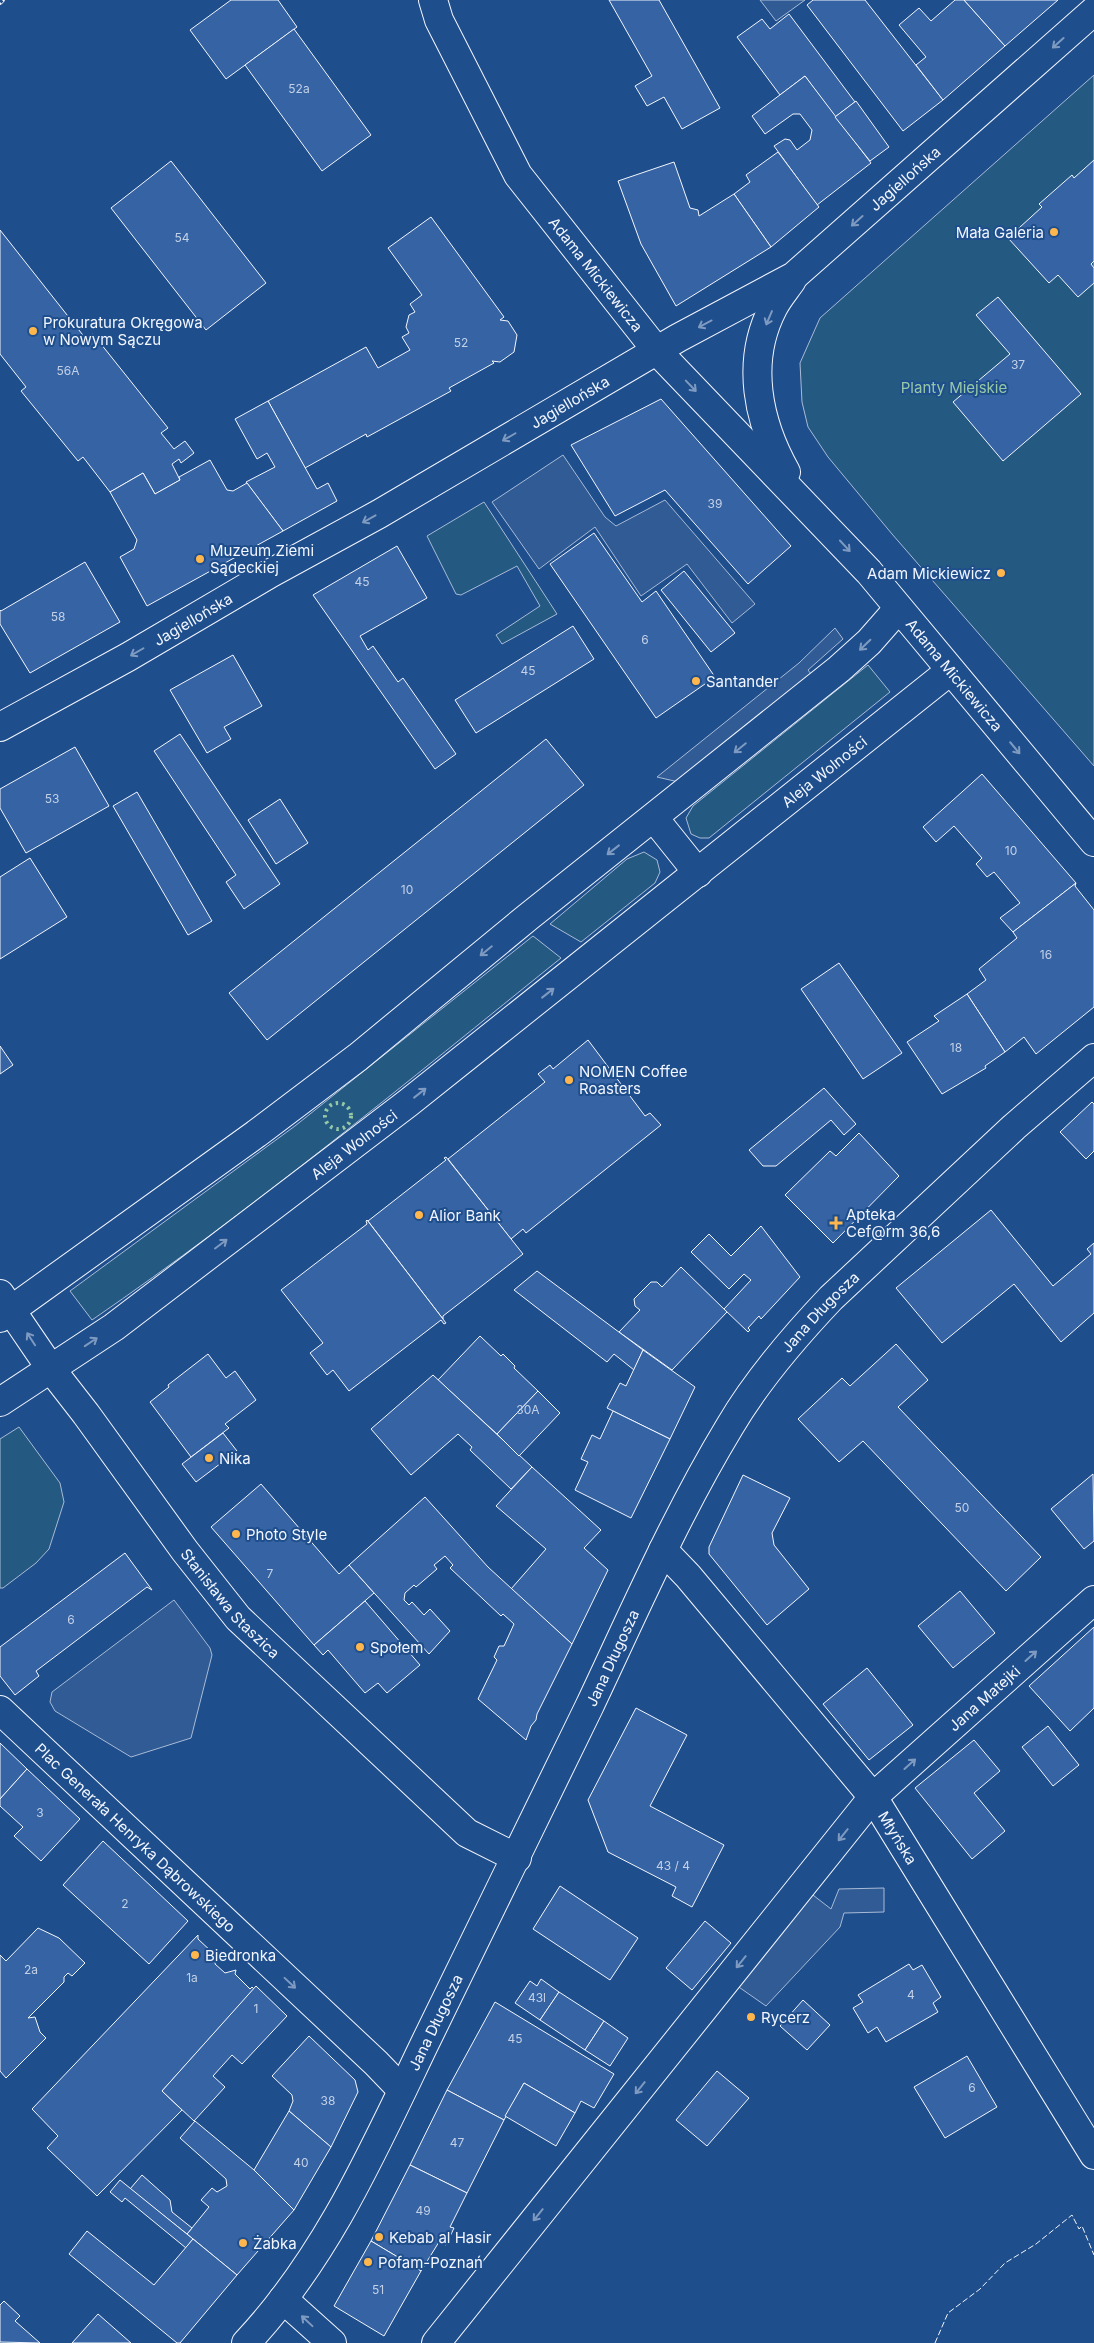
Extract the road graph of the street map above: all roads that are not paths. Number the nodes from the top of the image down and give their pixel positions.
1 (433, 0) edge
2 (1094, 11) edge
3 (794, 276) junction
4 (657, 351) junction
5 (812, 510) junction
6 (898, 609) junction
7 (950, 671) junction
8 (0, 727) edge
9 (654, 818) junction
10 (1094, 842) edge
11 (698, 873) junction
12 (1094, 1058) edge
13 (4, 1307) edge
14 (51, 1369) junction
15 (0, 1402) edge
16 (663, 1550) junction
17 (1094, 1600) edge
18 (0, 1710) edge
19 (873, 1797) junction
20 (517, 1858) junction
21 (402, 2090) junction
22 (1094, 2155) edge
23 (283, 2298) junction
24 (246, 2343) edge
25 (332, 2343) edge
26 (436, 2343) edge

1 - 4 street, Adama Mickiewicza
2 -> 3 street, Jagiellońska
3 -> 4 street, Jagiellońska
3 -> 5 street, Adama Mickiewicza
4 -> 5 street, Adama Mickiewicza
4 -> 8 street, Jagiellońska
5 -> 6 street, Adama Mickiewicza
6 - 7 street, Adama Mickiewicza
6 -> 9 street
7 -> 10 street, Adama Mickiewicza
7 - 11 street, Aleja Wolności
9 - 11 street
9 -> 13 street
14 -> 11 street, Aleja Wolności
12 - 16 street, Jana Długosza
14 -> 13 street, Stanisława Staszica
14 - 15 street, Aleja Wolności
14 - 20 street, Stanisława Staszica
16 - 19 street, Młyńska
16 - 20 street, Jana Długosza
19 -> 17 street, Jana Matejki
18 -> 21 street, Plac Generała Henryka Dąbrowskiego
19 - 22 street, Młyńska
19 -> 26 street, Jana Matejki
20 - 21 street, Jana Długosza
21 - 23 street, Jana Długosza
23 - 24 street, Jana Długosza
25 -> 23 street

